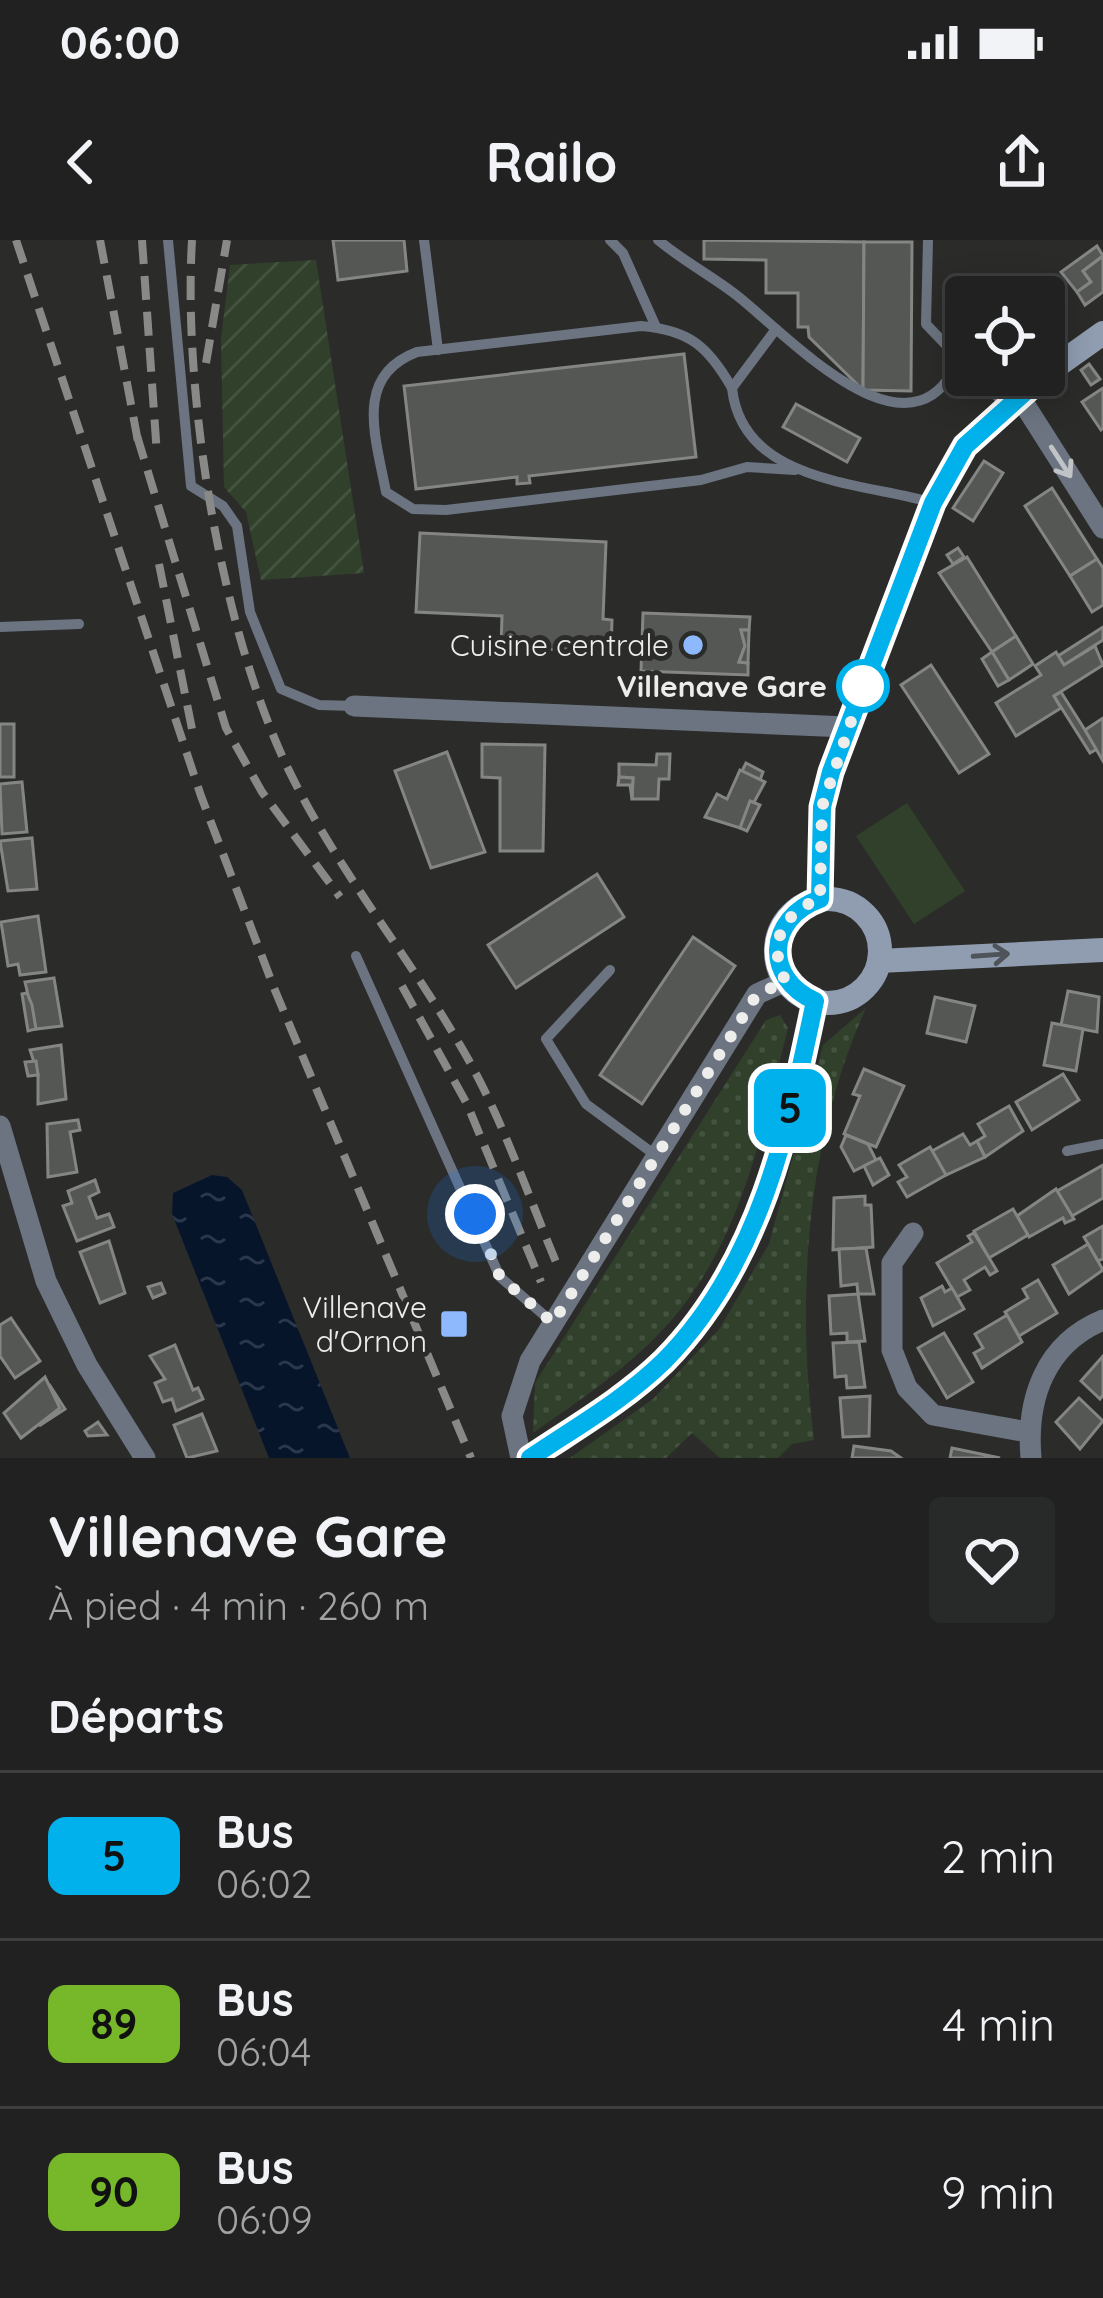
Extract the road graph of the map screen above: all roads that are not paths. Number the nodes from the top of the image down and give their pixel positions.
1 (168, 240) edge
2 (424, 240) edge
3 (610, 240) edge
4 (658, 240) edge
5 (928, 240) edge
6 (656, 327) junction
7 (776, 329) junction
8 (1103, 333) edge
9 (945, 344) edge
10 (439, 350) junction
11 (1065, 360) edge
12 (945, 387) edge
13 (732, 388) junction
14 (1006, 396) edge
15 (1017, 396) edge
16 (1012, 400) junction
17 (795, 470) junction
18 (933, 503) junction
19 (1103, 528) edge
20 (79, 624) dead end
21 (0, 627) edge
22 (354, 706) joint
23 (847, 727) junction
24 (820, 899) junction
25 (1103, 950) edge
26 (356, 956) dead end
27 (879, 962) junction
28 (610, 970) dead end
29 (786, 982) junction
30 (815, 1001) junction
31 (0, 1126) edge
32 (1103, 1144) edge
33 (1066, 1151) dead end
34 (658, 1157) junction
35 (913, 1233) dead end
36 (1103, 1320) edge
37 (553, 1323) junction
38 (1028, 1432) junction
39 (530, 1456) edge
40 (145, 1458) edge
41 (1030, 1458) edge

1 - 22 lane
2 - 10 lane
3 - 6 lane
4 - 7 lane
5 - 9 lane
6 - 10 lane
6 - 13 lane
7 - 12 lane
7 - 13 lane
8 - 11 main road
10 - 17 lane
13 - 17 lane
14 - 16 lane
15 - 16 main road
16 - 18 main road
16 -> 19 street
17 - 18 lane
18 - 23 main road
20 - 21 lane
22 - 23 street
23 - 24 main road
24 - 27 main road
24 - 29 main road
27 -> 25 main road
26 - 37 lane
27 - 30 main road
28 - 34 lane
29 - 30 main road
29 - 34 street
30 - 39 main road
31 - 40 street
32 - 33 lane
34 - 37 street
35 - 38 street
36 - 38 street
37 - 39 street
38 - 41 street

